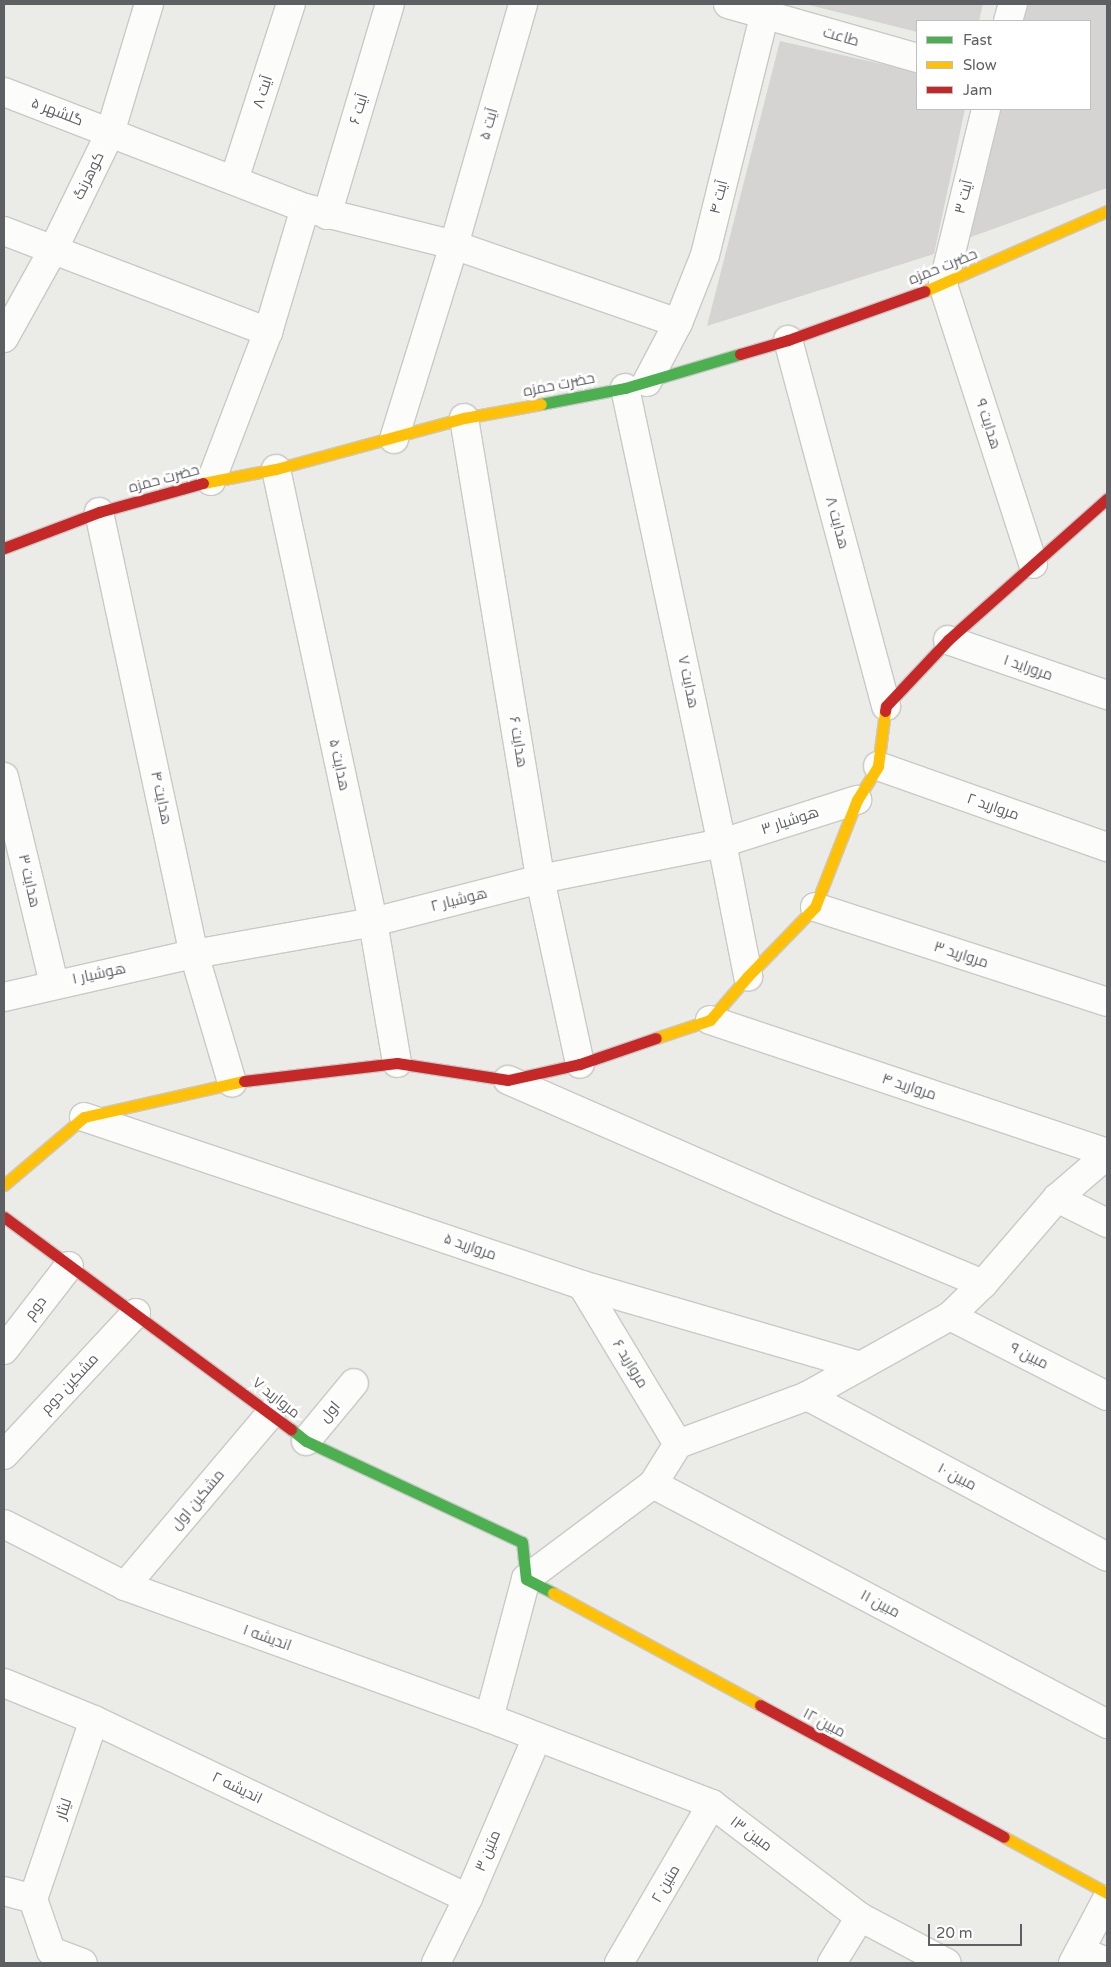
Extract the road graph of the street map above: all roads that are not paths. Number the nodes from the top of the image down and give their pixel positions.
1 (149, 4) edge
2 (291, 4) edge
3 (390, 4) edge
4 (523, 4) edge
5 (728, 4) edge
6 (1013, 4) edge
7 (766, 10) edge
8 (1008, 20) edge
9 (916, 58) edge
10 (4, 92) edge
11 (986, 110) edge
12 (110, 133) junction
13 (234, 180) junction
14 (316, 211) junction
15 (1107, 211) edge
16 (4, 231) edge
17 (454, 245) junction
18 (53, 250) junction
19 (943, 285) junction
20 (678, 323) junction
21 (268, 332) junction
22 (4, 338) edge
23 (788, 340) junction
24 (636, 385) junction
25 (464, 418) junction
26 (394, 439) junction
27 (276, 469) junction
28 (211, 481) junction
29 (1107, 499) edge
30 (99, 512) junction
31 (4, 548) edge
32 (1033, 564) junction
33 (948, 640) junction
34 (1107, 695) edge
35 (886, 706) junction
36 (878, 766) junction
37 (4, 777) edge
38 (857, 800) junction
39 (722, 843) junction
40 (1107, 847) edge
41 (540, 879) junction
42 (815, 907) junction
43 (373, 922) junction
44 (194, 954) junction
45 (748, 976) junction
46 (54, 984) junction
47 (4, 997) edge
48 (1107, 1002) edge
49 (710, 1020) junction
50 (397, 1063) junction
51 (580, 1064) junction
52 (508, 1080) junction
53 (232, 1082) junction
54 (84, 1118) junction
55 (1107, 1154) edge
56 (4, 1185) edge
57 (1057, 1198) junction
58 (4, 1216) edge
59 (1107, 1223) edge
60 (69, 1266) junction
61 (983, 1284) junction
62 (582, 1285) junction
63 (136, 1313) junction
64 (950, 1316) junction
65 (4, 1350) edge
66 (860, 1366) junction
67 (354, 1383) dead end
68 (807, 1396) junction
69 (1107, 1396) edge
70 (271, 1413) junction
71 (306, 1441) junction
72 (678, 1444) junction
73 (4, 1455) edge
74 (653, 1484) junction
75 (4, 1524) edge
76 (1107, 1557) edge
77 (526, 1579) junction
78 (125, 1586) junction
79 (4, 1683) edge
80 (489, 1718) junction
81 (94, 1720) junction
82 (1107, 1724) edge
83 (537, 1737) junction
84 (712, 1804) junction
85 (4, 1892) edge
86 (1107, 1894) edge
87 (468, 1898) junction
88 (34, 1899) junction
89 (1107, 1900) edge
90 (860, 1917) junction
91 (52, 1957) edge
92 (1077, 1957) edge
93 (1107, 1962) edge
94 (83, 1963) edge
95 (436, 1963) edge
96 (619, 1963) edge
97 (832, 1963) edge
98 (947, 1963) edge

1 - 12 street, کوهرنگ
2 - 13 street, آیت ۸
3 - 14 street, آیت ۶
4 - 17 street, آیت ۵
5 - 7 street
6 - 8 street
7 - 9 street, طاعت
7 - 20 street, آیت ۴
10 - 12 street, گلشهر ۵
11 - 19 street, آیت ۳
12 - 13 street, گلشهر ۵
12 - 18 street, کوهرنگ
13 - 14 street, گلشهر ۵
14 - 17 street, گلشهر ۵
14 - 21 street, آیت ۶
15 - 19 street, حضرت حمزه
16 - 18 street
17 - 20 street, گلشهر ۵
17 - 26 street, آیت ۵
18 - 21 street
18 - 22 street, کوهرنگ
19 - 23 street, حضرت حمزه
19 - 32 street, هدایت ۹
20 - 24 street, آیت ۴
21 - 28 street, آیت ۶
23 - 24 street, حضرت حمزه
23 - 35 street, هدایت ۸
24 - 25 street, حضرت حمزه
24 - 39 street, هدایت ۷
25 - 26 street, حضرت حمزه
25 - 41 street, هدایت ۶
26 - 27 street, حضرت حمزه
27 - 28 street, حضرت حمزه
27 - 43 street, هدایت ۵
28 - 30 street, حضرت حمزه
29 - 32 street
30 - 31 street, حضرت حمزه
30 - 44 street, هدایت ۴
32 - 33 street
33 - 34 street, مروراید ۱
33 - 35 street
35 - 36 street
36 - 38 street
36 - 40 street, مروارید ۲
37 - 46 street, هدایت ۳
38 - 39 street, هوشیار ۳
38 - 42 street
39 - 41 street, هوشیار ۲
39 - 45 street, هدایت ۷
41 - 43 street, هوشیار ۲
41 - 51 street, هدایت ۶
42 - 45 street
42 - 48 street, مروارید ۳
43 - 44 street, هوشیار ۲
43 - 50 street, هدایت ۵
44 - 46 street, هوشیار ۱
44 - 53 street, هدایت ۴
45 - 49 street
46 - 47 street, هوشیار ۱
49 - 51 street
49 - 55 street, مروارید ۴
50 - 52 street
50 - 53 street
51 - 52 street
52 - 61 street
53 - 54 street
54 - 56 street
54 - 62 street, مروارید ۵
55 - 57 street
57 - 59 street
57 - 61 street
58 - 60 street, مروارید ۷
60 - 63 street, مروارید ۷
60 - 65 street, دوم
61 - 64 street
62 - 66 street, مروارید ۵
62 - 72 street, مروارید ۶
63 - 70 street, مروارید ۷
63 - 73 street, مشکین دوم
64 - 66 street
64 - 69 street, مبین ۹
66 - 68 street
67 - 71 street, اول
68 - 72 street
68 - 76 street, مبین ۱۰
70 - 71 street, مروارید ۷
70 - 78 street, مشکین اول
71 - 77 street, مروارید ۷
72 - 74 street
74 - 77 street
74 - 82 street, مبین ۱۱
75 - 78 street, اندیشه ۱
77 - 80 street
77 - 86 street, مبین ۱۲
78 - 80 street, اندیشه ۱
79 - 81 street, اندیشه ۲
80 - 83 street, اندیشه ۱
81 - 87 street, اندیشه ۲
81 - 88 street, لیثار
83 - 84 street, مبین ۱۳
83 - 87 street, متین ۳
84 - 90 street, مبین ۱۳
84 - 96 street, متین ۲
85 - 88 street
87 - 95 street, متین ۳
88 - 91 street
89 - 92 street
90 - 97 street
90 - 98 street, مبین ۱۳
91 - 94 street
92 - 93 street

